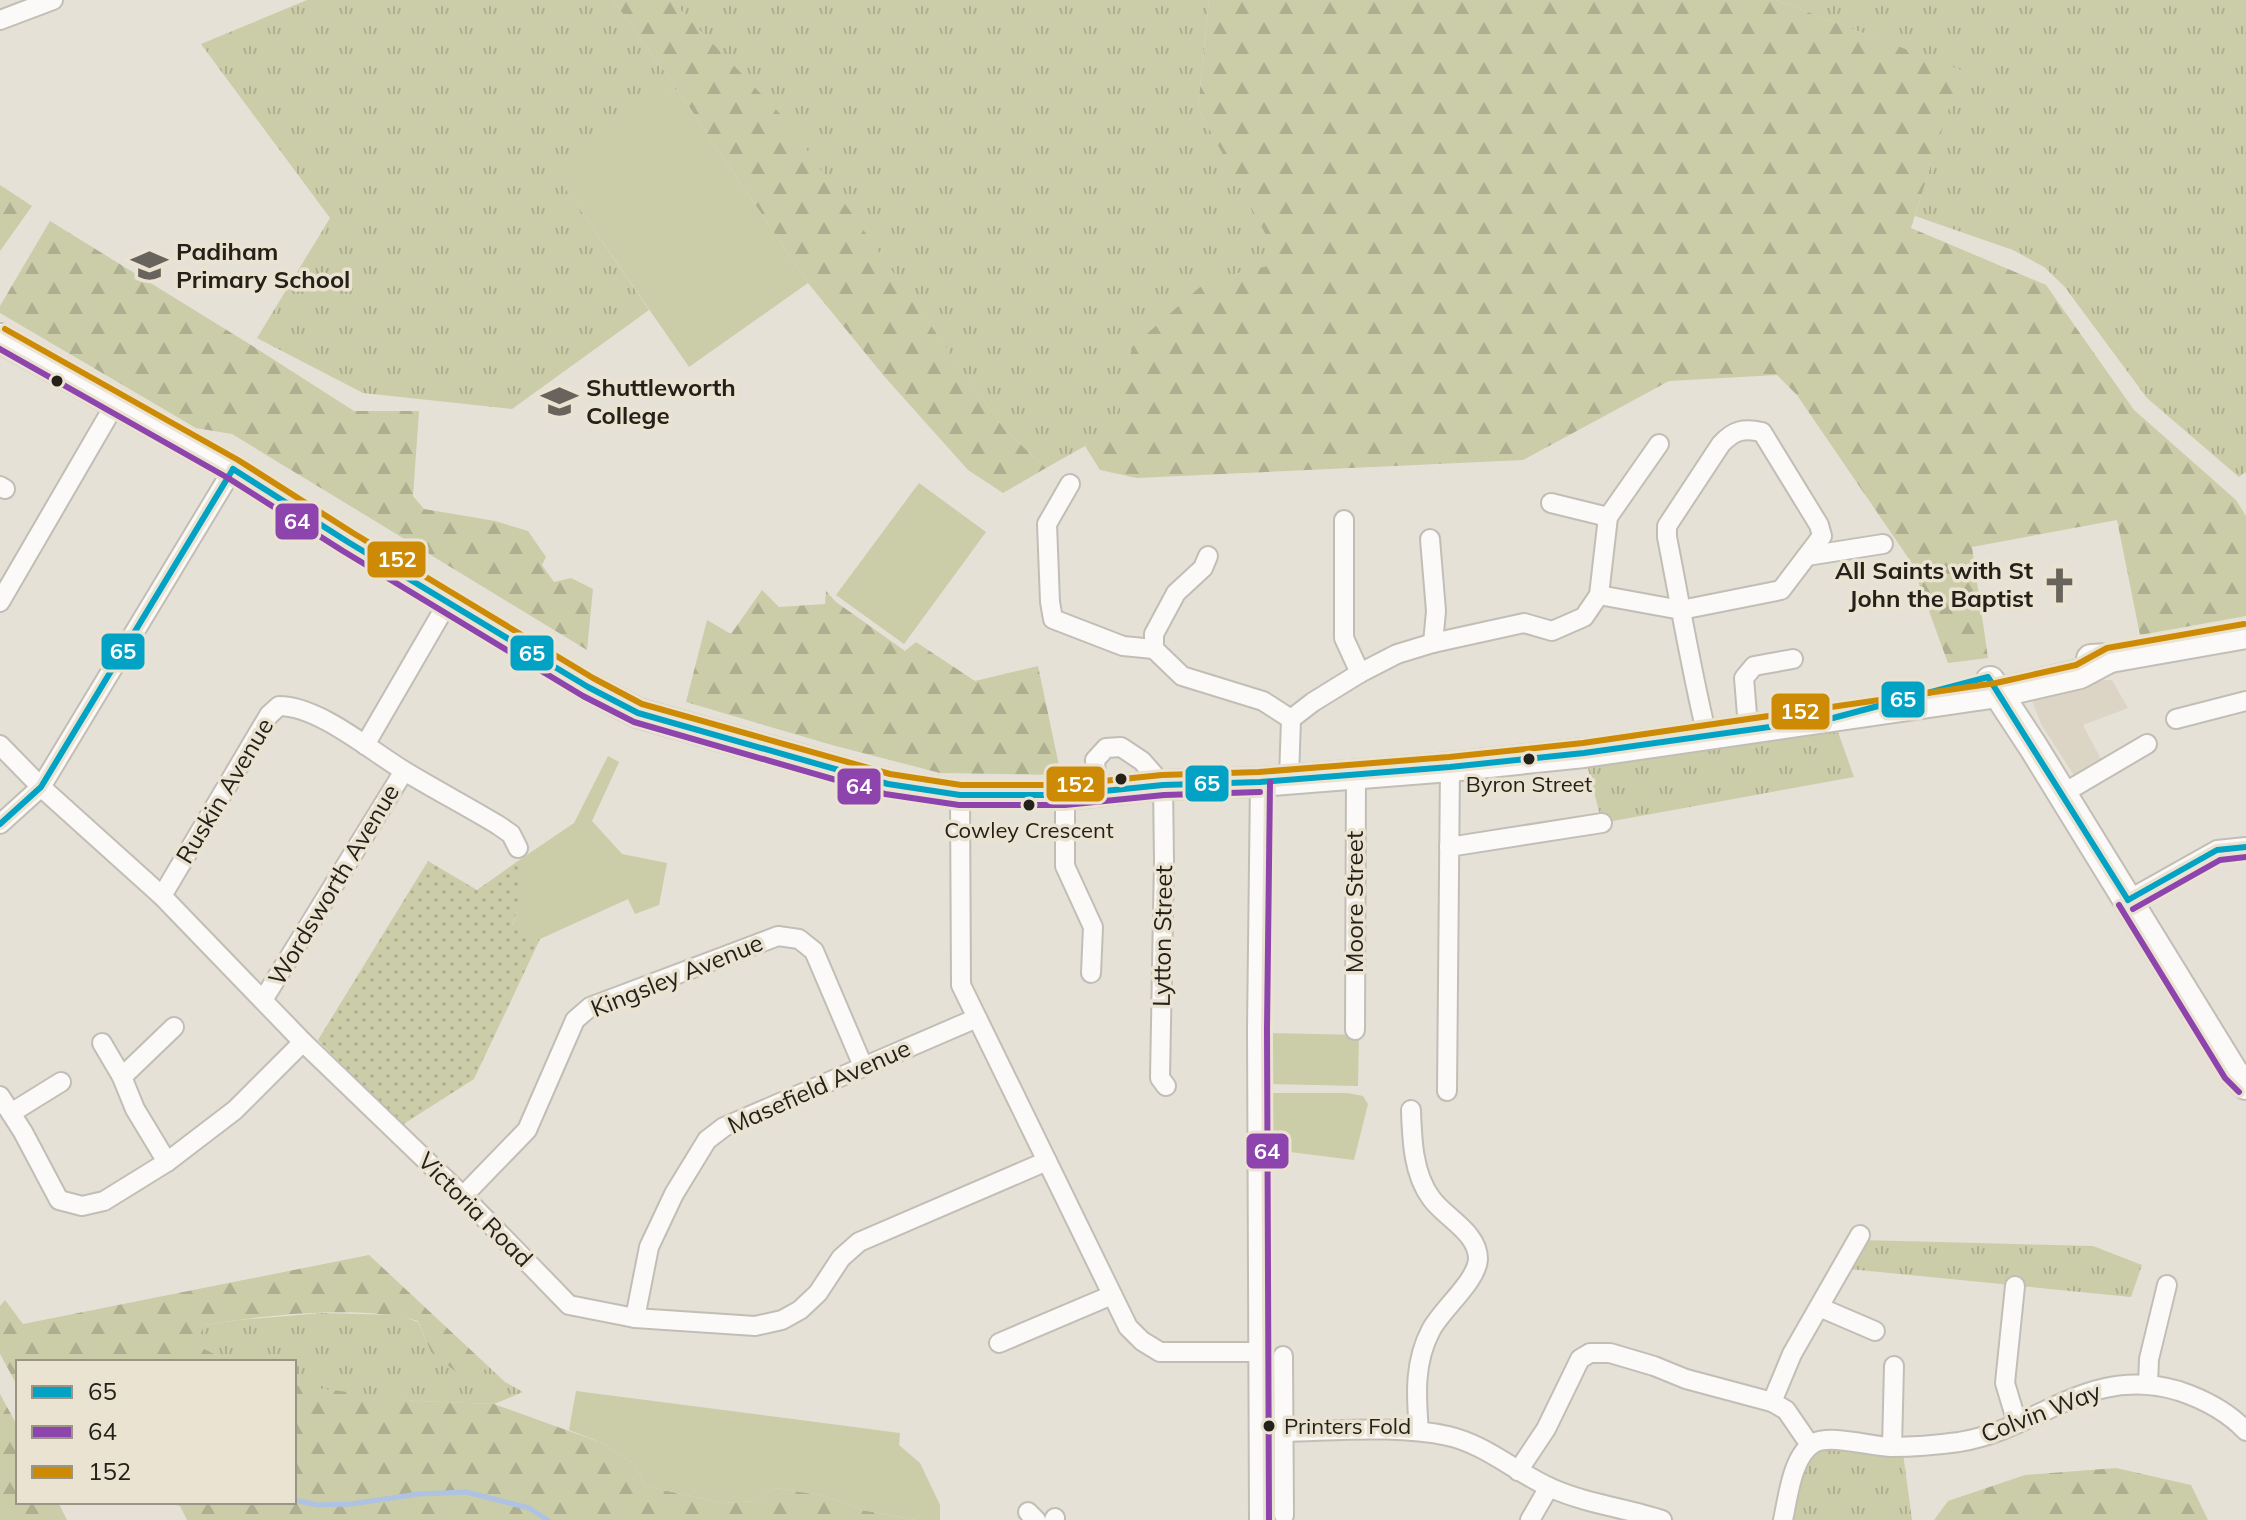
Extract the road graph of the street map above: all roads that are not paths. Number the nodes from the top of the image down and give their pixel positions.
1 (44, 1) edge
2 (0, 20) edge
3 (0, 338) edge
4 (115, 404) junction
5 (1659, 444) dead end
6 (233, 469) junction
7 (1070, 484) dead end
8 (1551, 503) dead end
9 (1608, 517) junction
10 (1344, 520) dead end
11 (1430, 539) dead end
12 (1883, 544) dead end
13 (1208, 556) dead end
14 (1807, 556) junction
15 (1599, 595) junction
16 (0, 602) edge
17 (448, 602) junction
18 (1681, 610) junction
19 (2246, 634) edge
20 (1433, 643) junction
21 (1154, 649) junction
22 (1793, 659) dead end
23 (1360, 673) junction
24 (1993, 685) junction
25 (2246, 701) edge
26 (1291, 719) junction
27 (2176, 719) dead end
28 (1752, 730) junction
29 (1707, 736) junction
30 (2147, 744) dead end
31 (0, 745) edge
32 (365, 745) junction
33 (1450, 767) junction
34 (404, 771) junction
35 (1356, 775) junction
36 (1289, 779) junction
37 (1260, 782) junction
38 (1163, 785) junction
39 (41, 787) junction
40 (1097, 791) junction
41 (2062, 794) junction
42 (960, 795) junction
43 (1065, 795) junction
44 (1602, 823) dead end
45 (0, 824) edge
46 (1449, 847) junction
47 (2246, 847) edge
48 (518, 848) dead end
49 (162, 896) junction
50 (2128, 900) junction
51 (1091, 973) dead end
52 (263, 1000) junction
53 (977, 1018) junction
54 (174, 1027) dead end
55 (1355, 1030) dead end
56 (303, 1042) junction
57 (102, 1043) dead end
58 (863, 1066) junction
59 (122, 1077) junction
60 (61, 1082) dead end
61 (2246, 1085) edge
62 (1166, 1086) dead end
63 (1447, 1091) dead end
64 (0, 1096) edge
65 (1411, 1110) dead end
66 (11, 1113) junction
67 (1047, 1161) junction
68 (167, 1162) junction
69 (463, 1196) junction
70 (1860, 1235) dead end
71 (2167, 1285) dead end
72 (2015, 1286) dead end
73 (1112, 1295) junction
74 (1819, 1307) junction
75 (635, 1318) junction
76 (1875, 1331) dead end
77 (999, 1343) dead end
78 (1258, 1352) junction
79 (1283, 1356) dead end
80 (1894, 1366) dead end
81 (2148, 1384) junction
82 (1772, 1402) junction
83 (2017, 1423) junction
84 (2244, 1423) edge
85 (1419, 1431) junction
86 (1284, 1432) junction
87 (1810, 1445) junction
88 (1892, 1447) junction
89 (1518, 1471) junction
90 (1549, 1487) junction
91 (1284, 1515) dead end
92 (1259, 1520) edge
93 (1530, 1520) edge
94 (1662, 1520) edge
95 (1783, 1520) edge

1 - 2 street
3 - 4 main road
4 - 6 main road
4 - 16 street
5 - 9 street
6 - 17 main road
6 - 39 street
7 - 21 street
8 - 9 street
9 - 15 street
10 - 23 street
11 - 20 street
12 - 14 street
13 - 21 street
14 - 18 street
14 - 18 street
15 - 18 street
15 - 20 street
17 - 32 street
17 - 42 main road
18 - 29 street
19 - 24 main road
20 - 23 street
21 - 26 street
22 - 28 street
23 - 26 street
24 - 28 main road
24 - 41 main road
25 - 27 street
26 - 36 street
28 - 29 main road
29 - 33 main road
30 - 41 street
31 - 39 street, Victoria Road
32 - 34 street
32 - 49 street, Ruskin Avenue
33 - 35 main road
33 - 46 street
34 - 48 street
34 - 52 street, Wordsworth Avenue
35 - 36 main road
35 - 55 street, Moore Street
36 - 37 main road
37 - 38 main road
37 - 78 street
38 - 40 main road
38 - 40 street
38 - 62 street, Lytton Street
39 - 45 street
39 - 49 street, Victoria Road
40 - 43 main road
41 - 50 main road
42 - 43 main road
42 - 53 street
43 - 51 street
44 - 46 street
46 - 63 street
47 - 50 street
49 - 52 street, Victoria Road
50 - 61 main road
52 - 56 street, Victoria Road
53 - 58 street, Masefield Avenue
53 - 67 street
54 - 59 street
56 - 68 street
56 - 69 street, Victoria Road
57 - 59 street
58 - 69 street, Kingsley Avenue
58 - 75 street, Masefield Avenue
59 - 68 street
60 - 66 street
64 - 66 street
65 - 85 street
66 - 68 street
67 - 73 street
67 - 75 street, Victoria Road
69 - 75 street, Victoria Road
70 - 74 street
71 - 81 street
72 - 83 street
73 - 77 street
73 - 78 street
74 - 76 street
74 - 82 street
78 - 92 street
79 - 86 street
80 - 88 street
81 - 83 street, Colvin Way
81 - 84 street, Colvin Way
82 - 87 street
82 - 89 street
83 - 88 street, Colvin Way
85 - 86 street
85 - 89 street
86 - 91 street
87 - 88 street, Colvin Way
87 - 95 street
89 - 90 street
90 - 93 street
90 - 94 street

